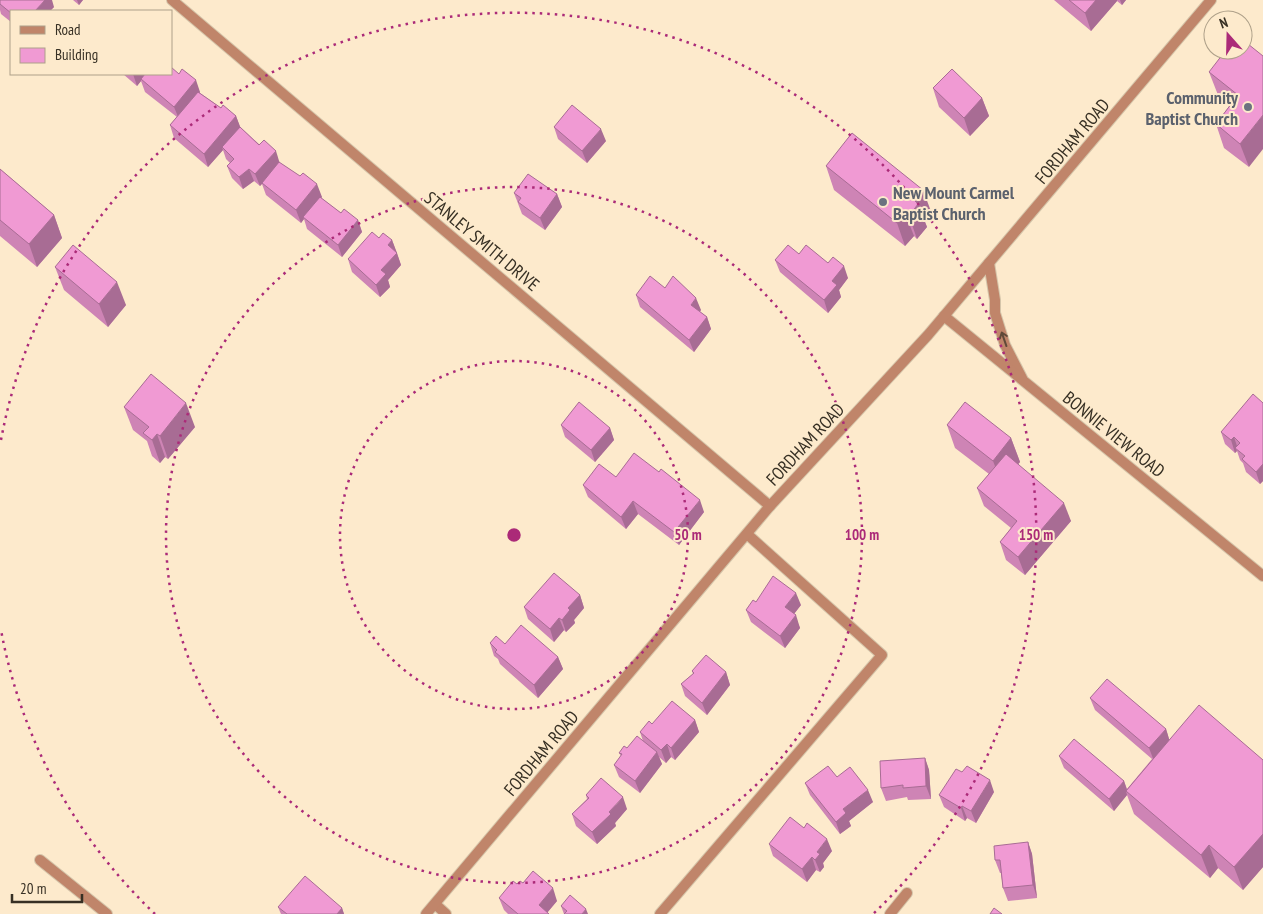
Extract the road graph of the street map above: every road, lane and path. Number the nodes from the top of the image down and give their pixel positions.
1 (172, 0) edge
2 (1211, 0) edge
3 (989, 263) junction
4 (944, 316) junction
5 (1025, 383) junction
6 (770, 506) junction
7 (747, 534) junction
8 (1263, 576) edge
9 (40, 860) dead end
10 (907, 893) dead end
11 (435, 904) junction
12 (107, 914) edge
13 (426, 914) edge
14 (446, 914) edge
15 (660, 914) edge
16 (890, 914) edge

1 - 6 street, STANLEY SMITH DRIVE
2 - 3 street, FORDHAM ROAD
3 - 4 street, FORDHAM ROAD
5 -> 3 street
4 - 5 street, BONNIE VIEW ROAD
4 - 6 street, FORDHAM ROAD
5 - 8 street, BONNIE VIEW ROAD
6 - 7 street, FORDHAM ROAD
7 - 11 street, FORDHAM ROAD
7 - 15 street
9 - 12 street
10 - 16 street
11 - 13 street, FORDHAM ROAD
11 - 14 street

